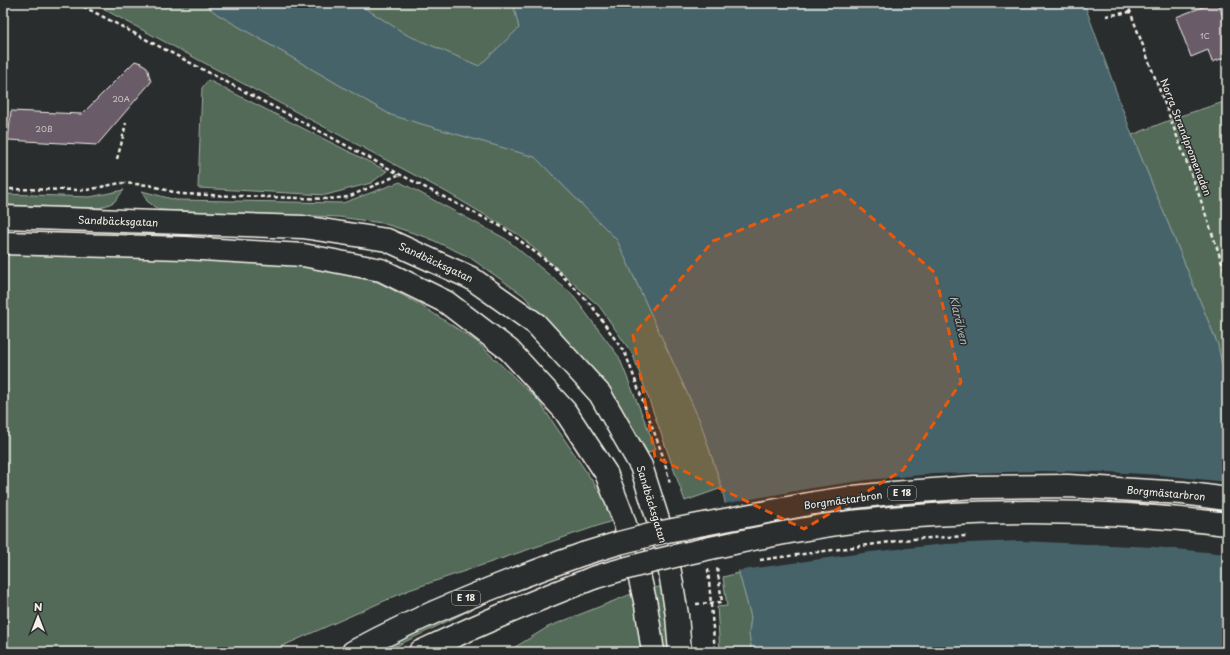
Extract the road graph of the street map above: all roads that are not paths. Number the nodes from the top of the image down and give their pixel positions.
1 (3, 218) edge
2 (3, 243) edge
3 (1227, 499) edge
4 (1227, 524) edge
5 (352, 652) edge
6 (420, 652) edge
7 (652, 652) edge
8 (680, 652) edge

1 - 8 main road, Sandbäcksgatan
2 - 7 main road
3 - 5 main road, Borgmästarbron / E 18, bridge
4 - 6 main road, bridge

